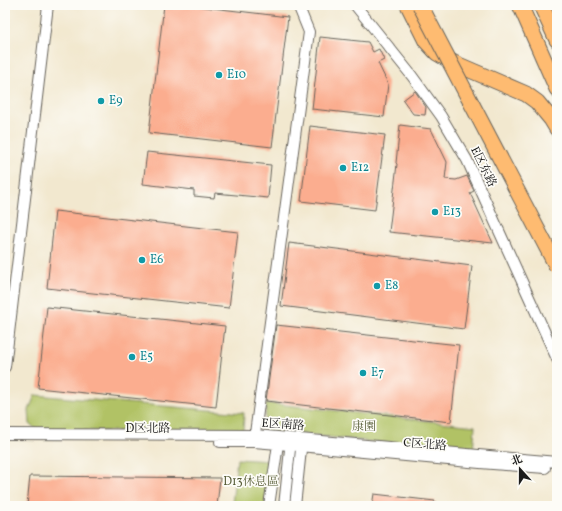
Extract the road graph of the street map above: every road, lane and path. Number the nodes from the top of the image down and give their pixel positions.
1 (48, 5) edge
2 (298, 5) edge
3 (355, 5) edge
4 (408, 5) edge
5 (420, 5) edge
6 (520, 5) edge
7 (541, 5) edge
8 (557, 40) edge
9 (557, 89) edge
10 (557, 129) edge
11 (557, 267) edge
12 (557, 359) edge
13 (5, 367) edge
14 (5, 434) edge
15 (255, 439) junction
16 (5, 441) edge
17 (296, 442) junction
18 (278, 444) junction
19 (557, 462) edge
20 (557, 469) edge
21 (269, 506) edge
22 (284, 506) edge
23 (294, 506) edge

1 - 13 street
2 - 15 street
3 - 12 street, E区东路
4 - 10 highway
5 - 11 highway, bridge
6 - 9 highway
7 - 8 highway
14 - 15 street, E区南路
15 - 16 street, D区北路
15 - 17 street, E区南路
15 - 18 street, D区北路
17 - 18 street, D区北路
17 - 19 street, E区南路
17 - 20 street, C区北路
17 - 22 street
17 - 23 street
18 - 21 street

